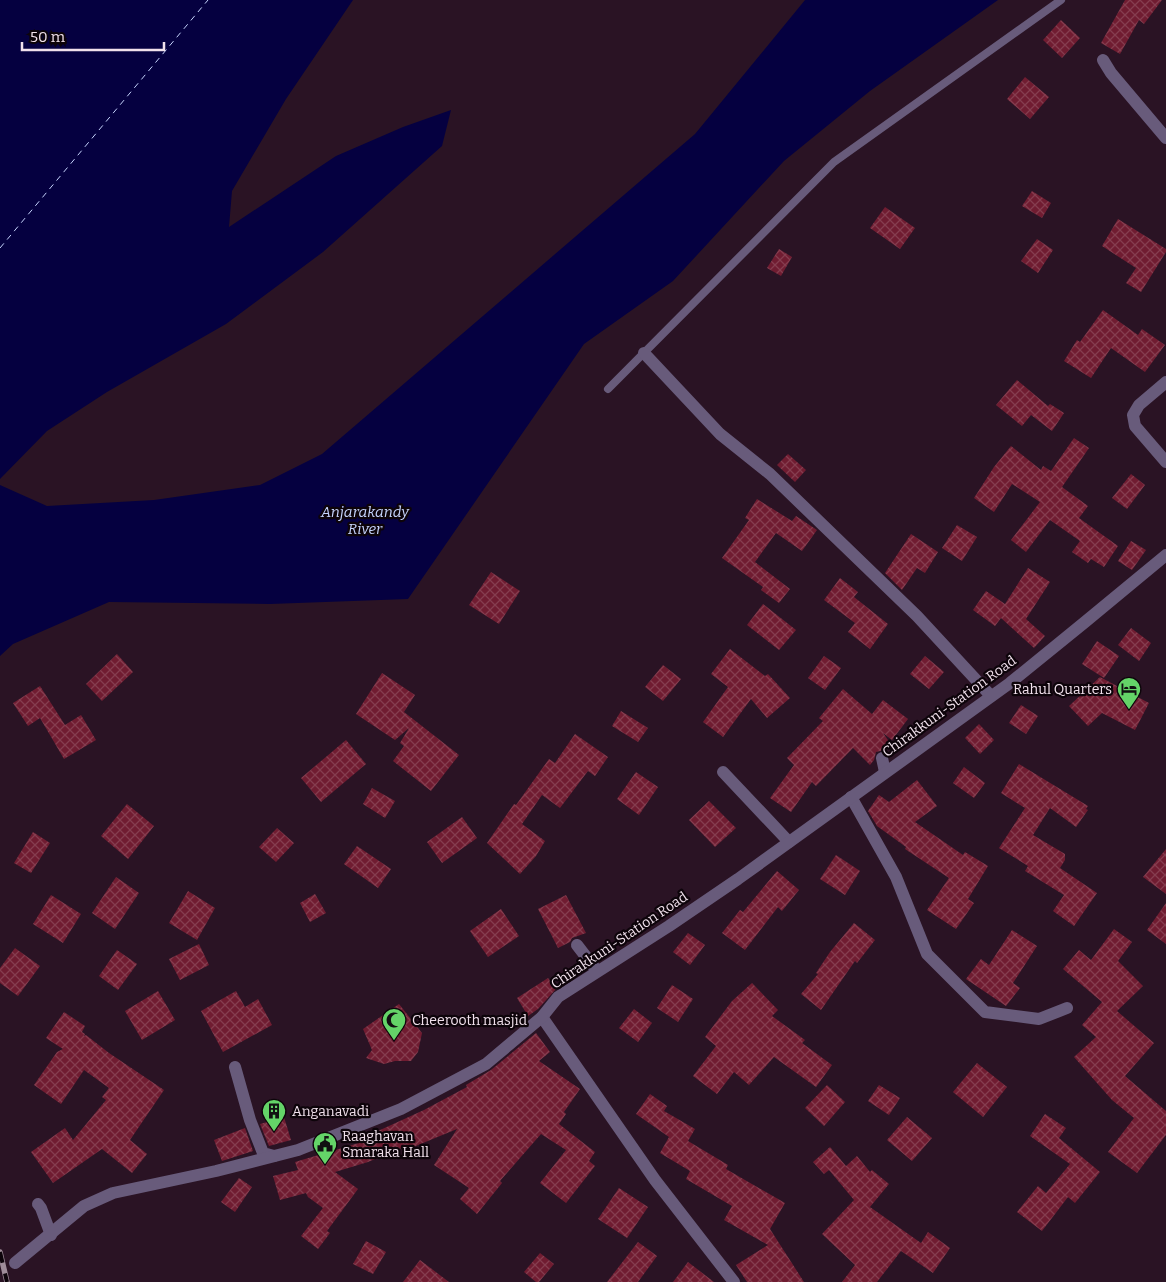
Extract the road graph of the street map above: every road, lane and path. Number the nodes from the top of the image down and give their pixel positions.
1 (1061, 0) edge
2 (1103, 60) dead end
3 (1166, 138) edge
4 (644, 353) junction
5 (1166, 382) edge
6 (608, 389) dead end
7 (1166, 462) edge
8 (1166, 555) edge
9 (992, 696) junction
10 (882, 758) dead end
11 (723, 772) dead end
12 (885, 772) junction
13 (851, 797) junction
14 (789, 842) junction
15 (577, 945) dead end
16 (597, 971) junction
17 (1067, 1008) dead end
18 (542, 1017) junction
19 (235, 1067) dead end
20 (274, 1156) junction
21 (38, 1204) dead end
22 (51, 1235) junction
23 (15, 1263) dead end
24 (733, 1281) edge

1 - 4 lane
2 - 3 street
4 - 6 lane
4 - 9 street
5 - 7 street
8 - 9 street, Chirakkuni-Station Road
9 - 12 street, Chirakkuni-Station Road
10 - 12 street
11 - 14 street
12 - 13 street, Chirakkuni-Station Road
13 - 14 street, Chirakkuni-Station Road
13 - 17 street
14 - 16 street, Chirakkuni-Station Road
15 - 16 street
16 - 18 street, Chirakkuni-Station Road
18 - 20 street, Chirakkuni-Station Road
18 - 24 street
19 - 20 street
20 - 22 street, Chirakkuni-Station Road
21 - 22 street
22 - 23 street, Chirakkuni-Station Road

